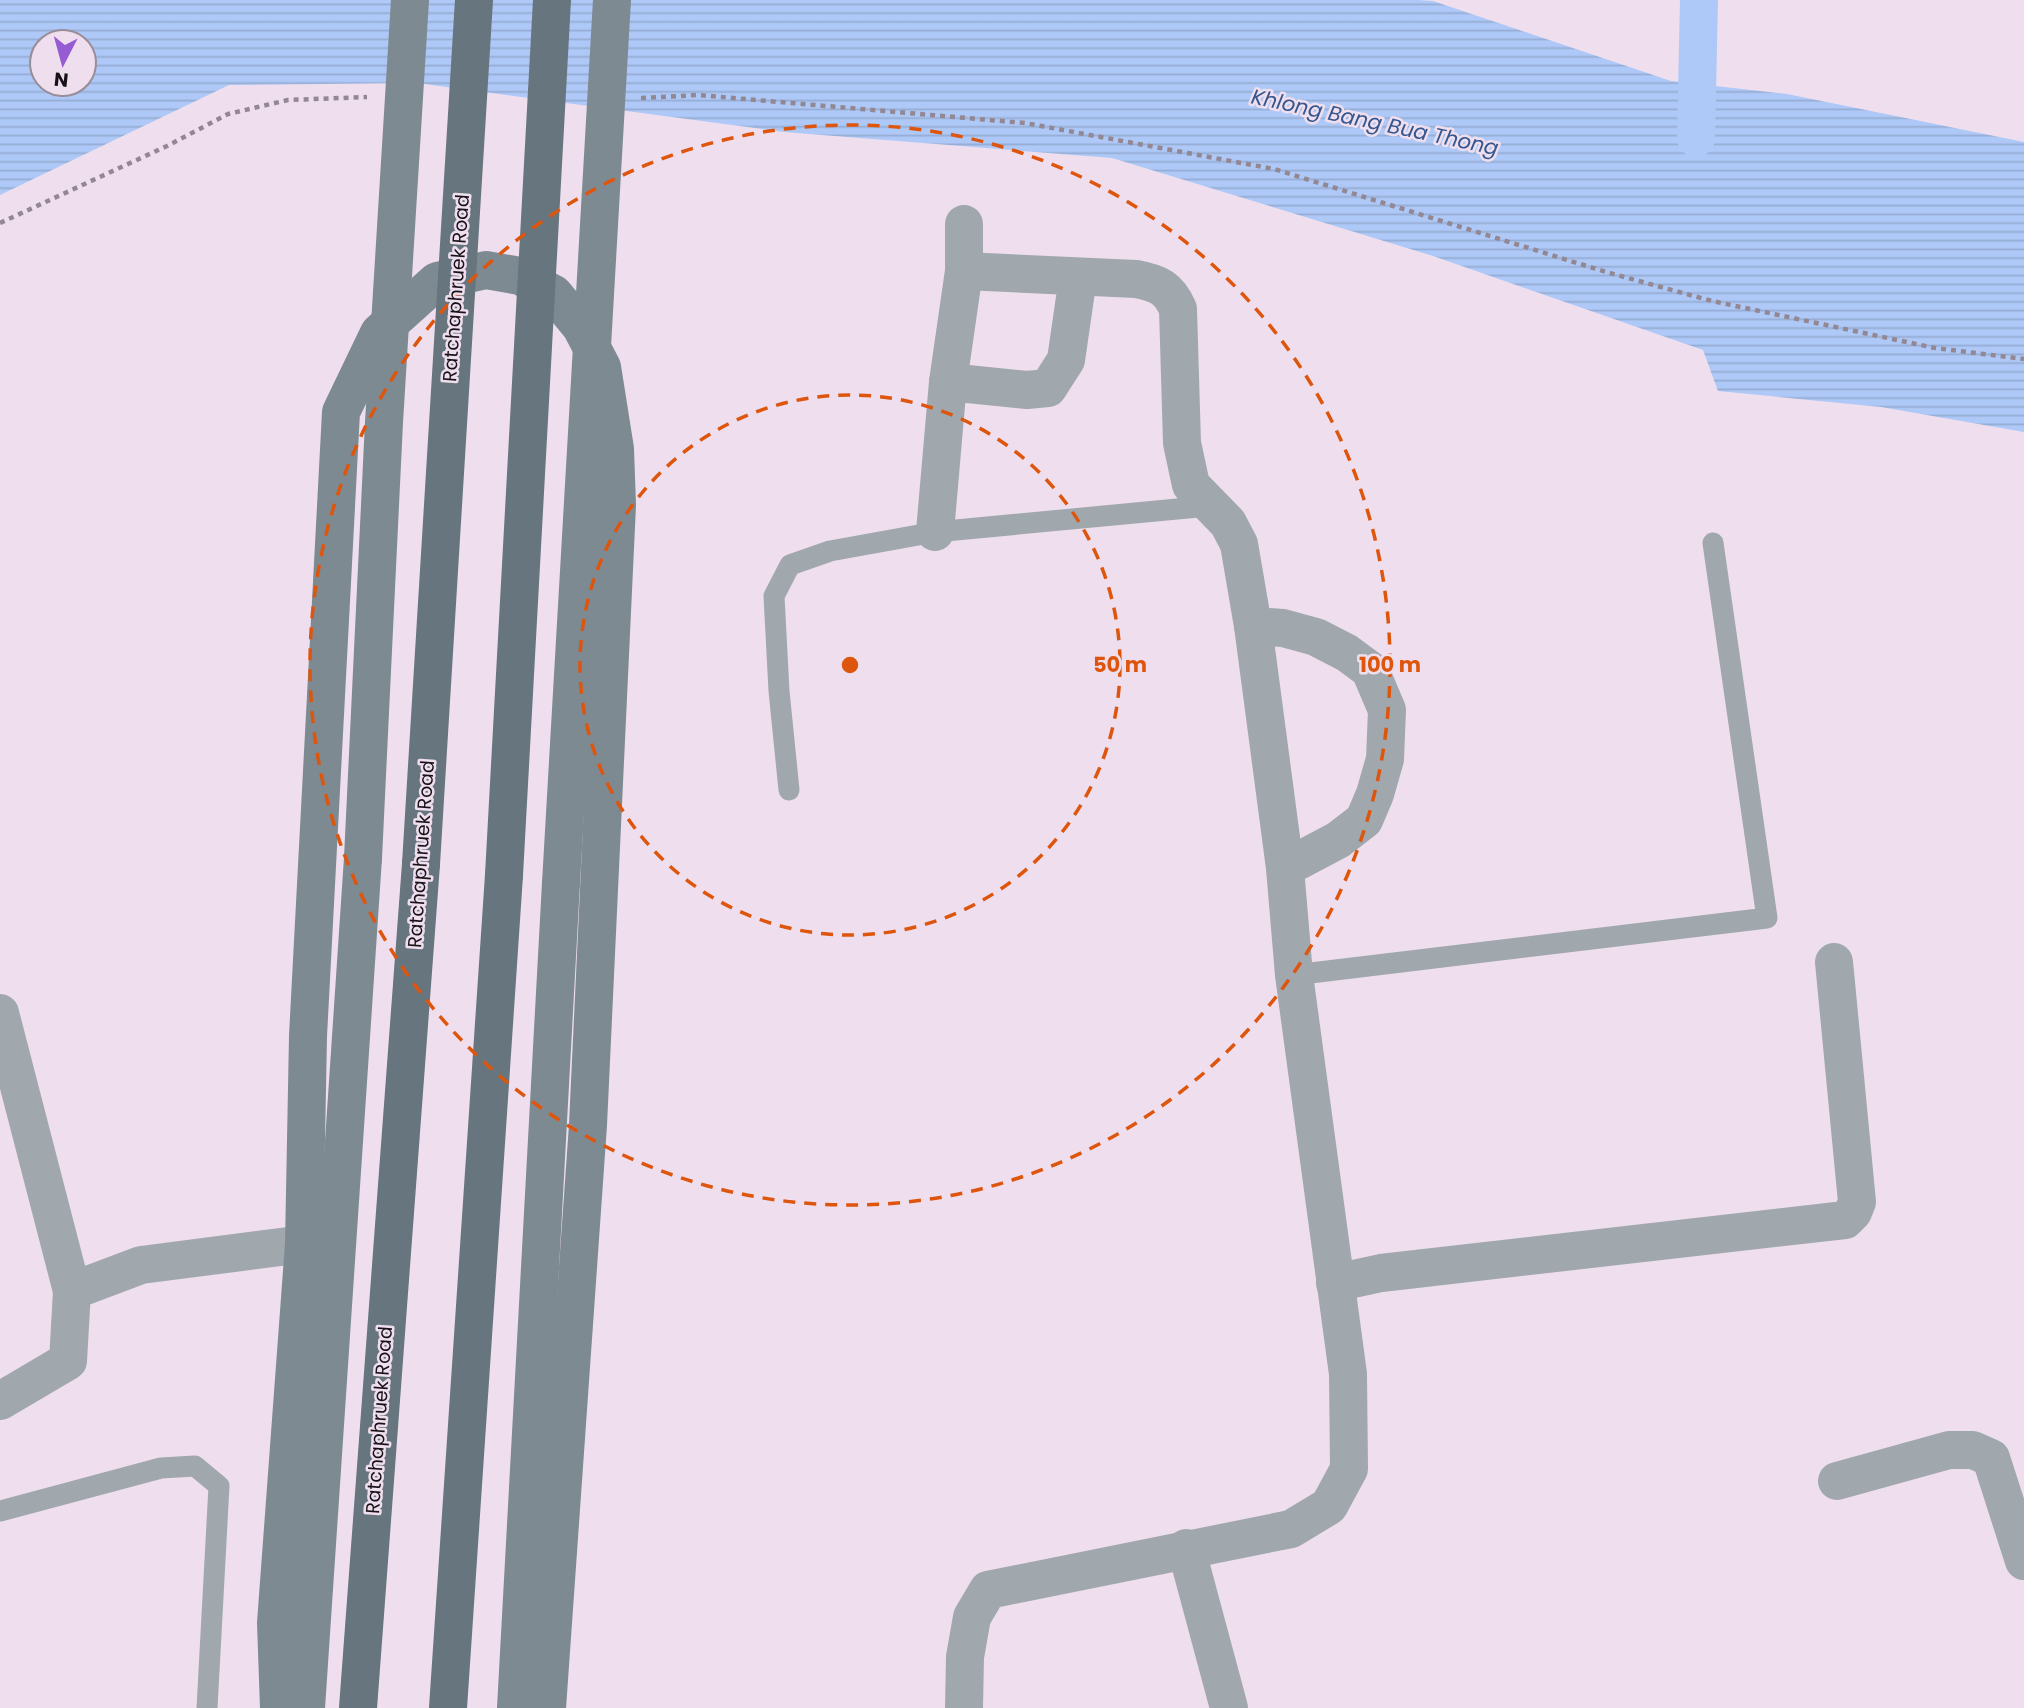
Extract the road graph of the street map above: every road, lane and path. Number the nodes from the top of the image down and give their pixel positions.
1 (410, 0) edge
2 (474, 0) edge
3 (552, 0) edge
4 (612, 0) edge
5 (379, 97) dead end
6 (629, 98) dead end
7 (0, 223) edge
8 (964, 224) dead end
9 (964, 271) junction
10 (1078, 277) junction
11 (2024, 359) edge
12 (948, 382) junction
13 (1209, 506) junction
14 (935, 532) junction
15 (1713, 543) dead end
16 (1253, 626) junction
17 (789, 790) dead end
18 (1285, 868) junction
19 (1834, 962) dead end
20 (1294, 975) junction
21 (0, 1013) edge
22 (304, 1244) junction
23 (1335, 1283) junction
24 (72, 1291) junction
25 (0, 1402) edge
26 (1837, 1481) dead end
27 (0, 1511) edge
28 (1186, 1548) junction
29 (2024, 1561) edge
30 (207, 1708) edge
31 (279, 1708) edge
32 (306, 1708) edge
33 (358, 1708) edge
34 (448, 1708) edge
35 (516, 1708) edge
36 (547, 1708) edge
37 (964, 1708) edge
38 (1229, 1708) edge

1 - 32 main road, bridge
2 - 33 main road, Ratchaphruek Road, bridge
3 - 34 main road, bridge
4 - 35 main road, bridge
5 - 7 path
6 - 11 path
8 - 9 street
9 - 10 street
9 - 12 street
10 - 12 street
10 - 13 street
12 - 14 street
13 - 14 lane
13 - 16 street
14 - 17 lane
15 - 20 lane
16 - 18 street
16 - 18 street
18 - 20 street
19 - 23 street
20 - 23 street
21 - 24 street
22 - 24 street
22 - 31 main road
22 - 36 main road
23 - 28 street
24 - 25 street
26 - 29 street
27 - 30 lane
28 - 37 street
28 - 38 street

